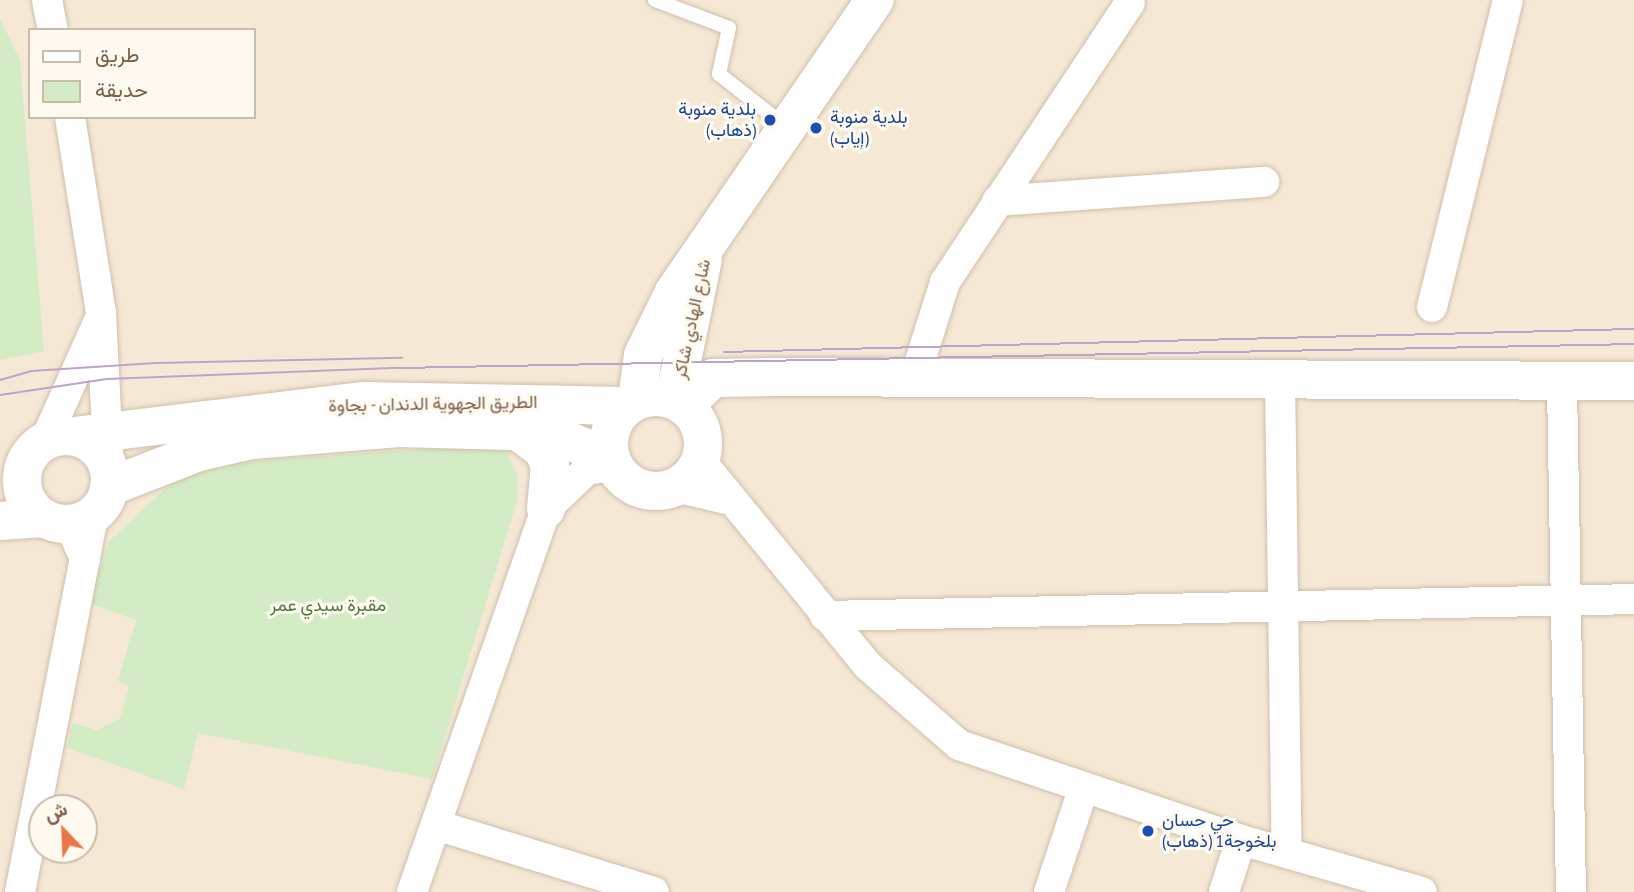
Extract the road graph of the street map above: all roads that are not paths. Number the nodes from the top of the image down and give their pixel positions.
1 (47, 0) edge
2 (655, 0) edge
3 (874, 0) edge
4 (1508, 0) edge
5 (1130, 4) dead end
6 (53, 28) edge
7 (70, 119) edge
8 (786, 127) junction
9 (1264, 182) dead end
10 (997, 201) junction
11 (709, 237) junction
12 (1432, 307) dead end
13 (101, 313) junction
14 (690, 342) junction
15 (775, 376) junction
16 (713, 378) junction
17 (1280, 379) junction
18 (914, 380) junction
19 (1634, 381) edge
20 (1562, 384) junction
21 (655, 403) junction
22 (515, 429) junction
23 (111, 432) junction
24 (59, 438) junction
25 (613, 462) junction
26 (693, 464) junction
27 (0, 470) edge
28 (82, 503) junction
29 (546, 509) junction
30 (0, 522) edge
31 (1634, 599) edge
32 (1567, 600) junction
33 (1287, 606) junction
34 (825, 616) junction
35 (1083, 790) junction
36 (436, 825) junction
37 (1241, 840) junction
38 (1287, 852) junction
39 (15, 874) edge
40 (412, 892) edge
41 (654, 892) edge
42 (1049, 892) edge
43 (1224, 892) edge
44 (1422, 892) edge
45 (1571, 892) edge

1 - 6 street
2 - 8 lane
3 - 8 main road, شارع الهادي شاكر
4 - 12 street
5 - 10 street
7 - 13 street
8 - 11 main road, شارع الهادي شاكر
9 - 10 street
10 - 18 street
11 - 14 main road, شارع الهادي شاكر
11 - 21 main road, شارع الهادي شاكر
13 - 23 street
13 - 24 street
14 - 16 main road
14 - 21 main road, شارع الهادي شاكر
15 - 16 main road
15 - 18 main road
15 - 26 main road
16 - 21 main road
17 - 18 main road
17 - 20 main road
17 - 33 street
19 - 20 main road
20 - 32 street
21 - 23 main road, الطريق الجهوية الدندان - بجاوة
21 - 25 main road
21 - 26 main road
22 - 25 main road, الطريق الجهوية الدندان - بجاوة
22 - 28 main road, الطريق الجهوية الدندان - بجاوة
22 - 29 main road
23 - 24 main road, الطريق الجهوية الدندان - بجاوة
23 - 28 street
24 - 27 main road, الطريق الجهوية الدندان - بجاوة
24 - 28 main road
24 - 28 main road
25 - 26 main road
25 - 29 street
26 - 34 street
28 - 30 main road, الطريق الجهوية الدندان - بجاوة
28 - 39 street
29 - 36 street
31 - 32 street
32 - 33 street
32 - 45 street
33 - 34 street
33 - 38 street
34 - 35 street
35 - 37 street
35 - 42 street
36 - 40 street
36 - 41 street
37 - 38 street
37 - 43 street
38 - 44 street

